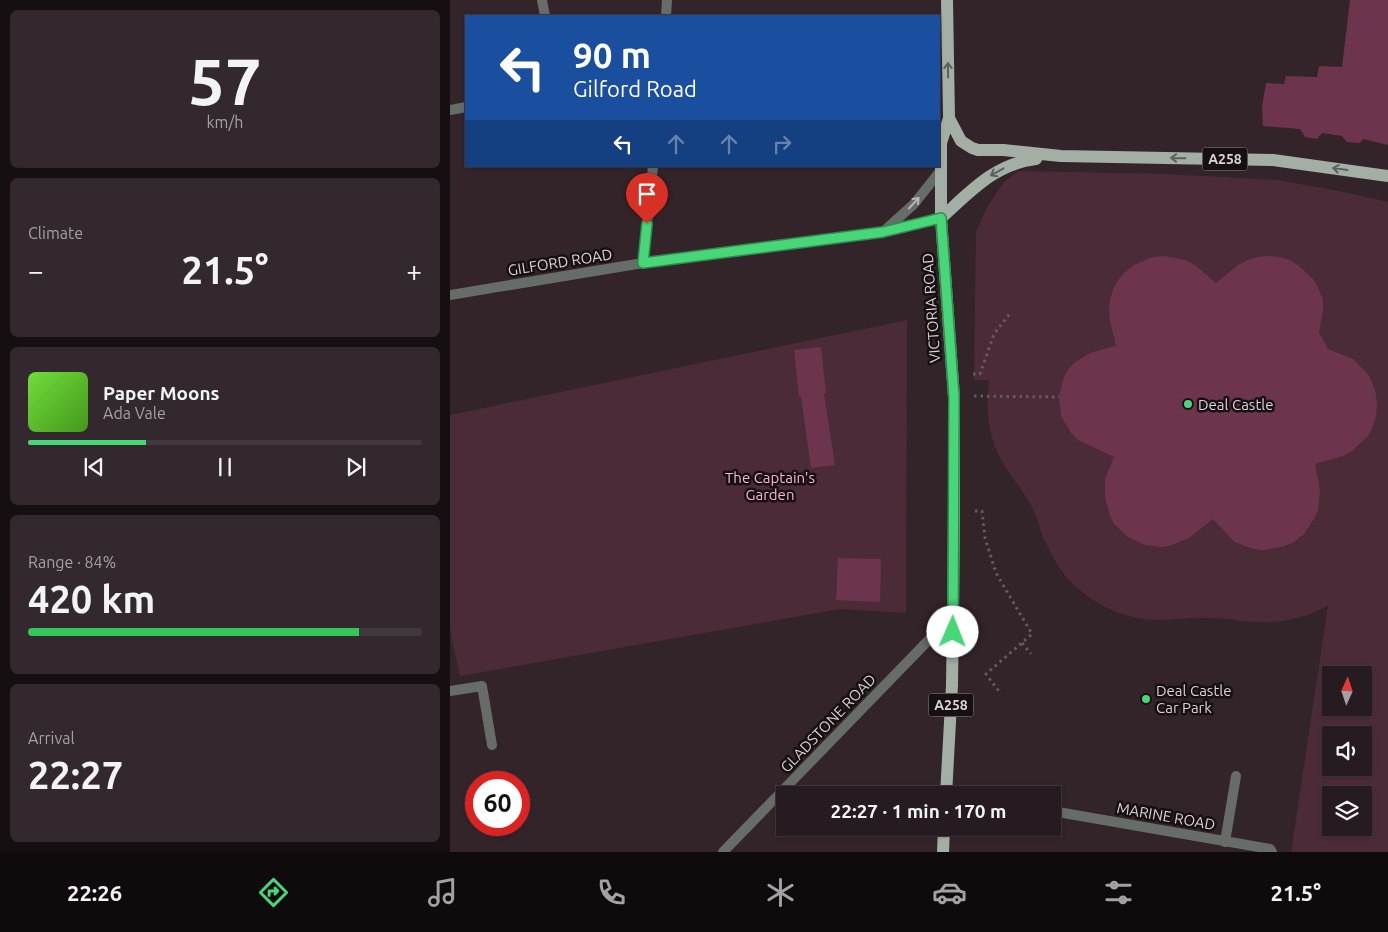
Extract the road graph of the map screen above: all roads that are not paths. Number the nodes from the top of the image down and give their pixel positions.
1 (542, 0) edge
2 (667, 0) edge
3 (947, 0) edge
4 (545, 15) edge
5 (666, 15) edge
6 (465, 107) edge
7 (450, 110) edge
8 (949, 118) junction
9 (1060, 156) junction
10 (653, 167) edge
11 (941, 170) junction
12 (1388, 176) edge
13 (941, 218) junction
14 (883, 232) junction
15 (643, 263) junction
16 (450, 295) edge
17 (954, 615) junction
18 (450, 691) edge
19 (492, 745) dead end
20 (1236, 776) dead end
21 (946, 786) edge
22 (1061, 813) edge
23 (944, 836) edge
24 (1225, 842) junction
25 (723, 852) edge
26 (943, 852) edge
27 (1272, 852) edge

1 - 4 street
2 - 5 street
8 -> 3 main road, VICTORIA ROAD / A258
6 - 7 street
8 - 9 main road, A258
8 - 11 main road, VICTORIA ROAD / A258
12 -> 9 main road, A258
9 -> 13 main road, A258
10 - 15 street
11 - 13 main road, VICTORIA ROAD / A258
14 -> 11 street
13 - 14 street, GILFORD ROAD
13 - 17 main road, VICTORIA ROAD / A258
14 - 15 street, GILFORD ROAD
15 - 16 street, GILFORD ROAD
17 - 21 main road, A258
17 - 25 street, GLADSTONE ROAD
18 - 19 street
20 - 24 street
22 - 24 street, MARINE ROAD
23 - 26 main road
24 - 27 street, MARINE ROAD

